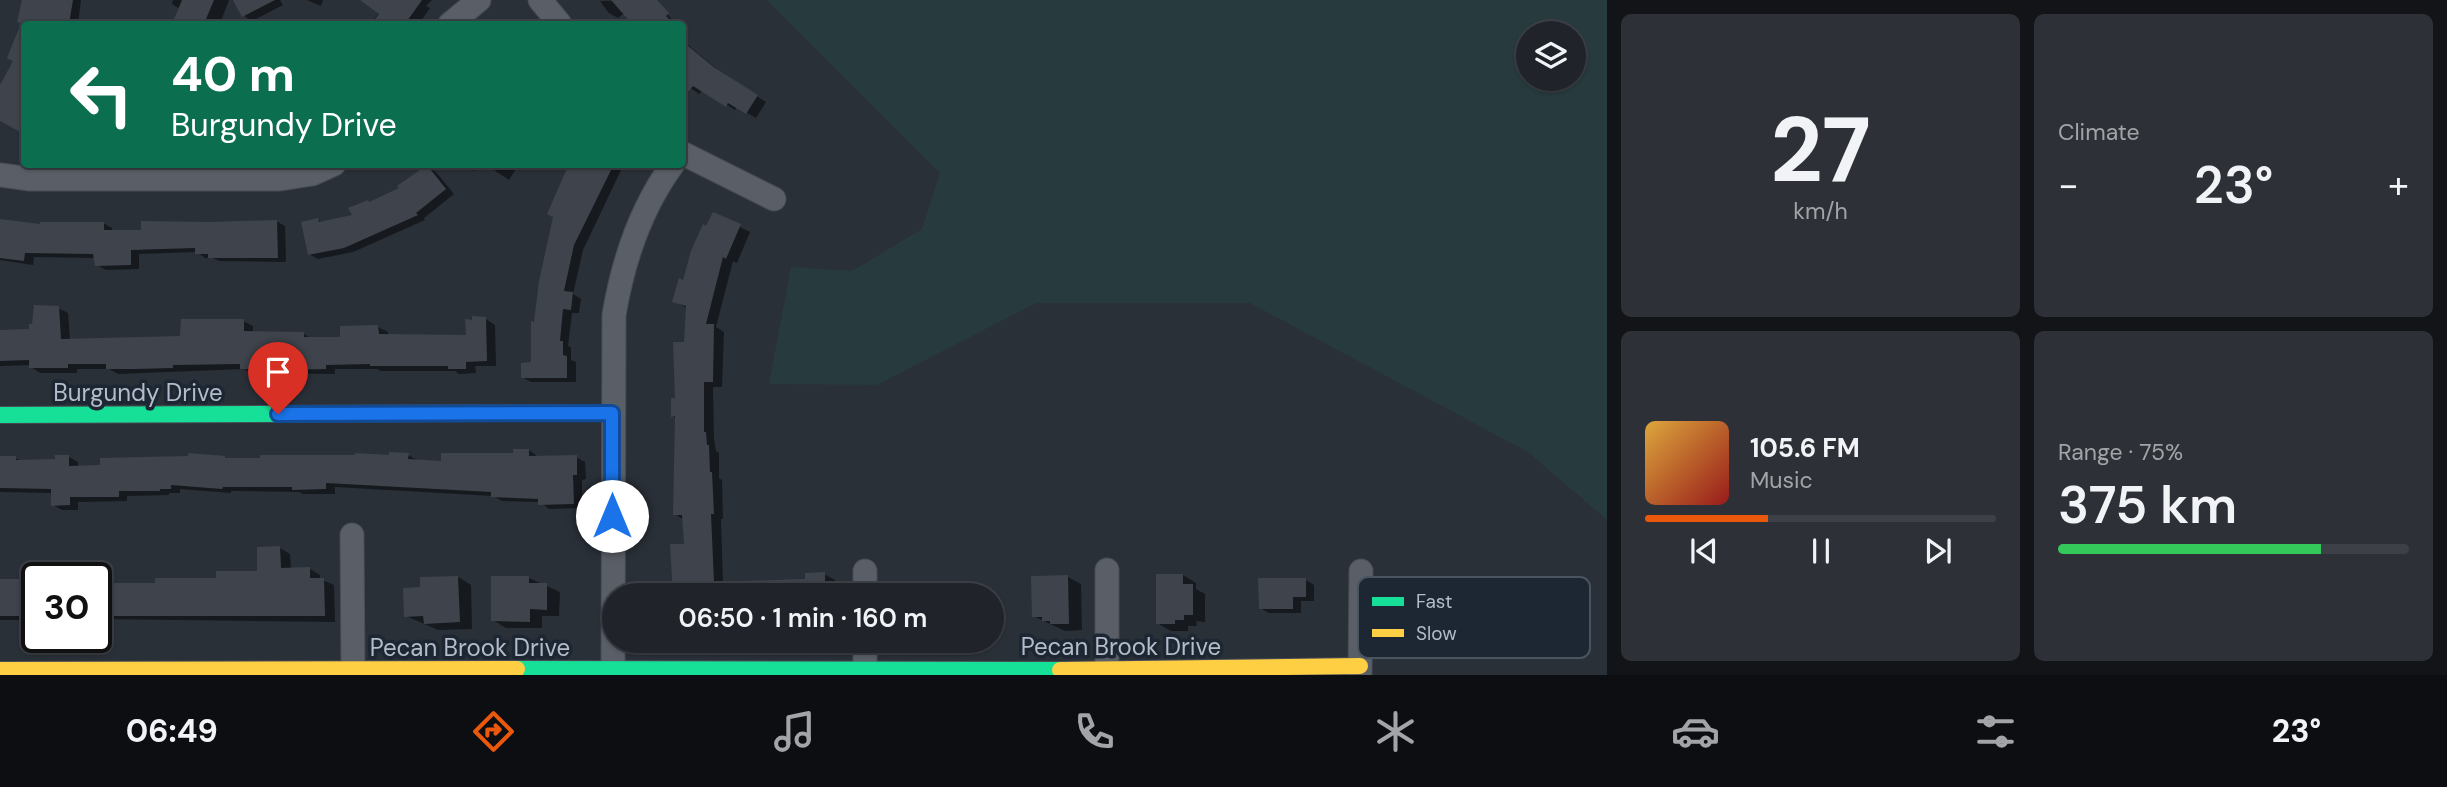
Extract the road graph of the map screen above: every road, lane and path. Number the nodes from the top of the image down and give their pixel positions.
1 (479, 0) edge
2 (540, 0) edge
3 (454, 21) edge
4 (558, 21) edge
5 (686, 155) edge
6 (325, 168) edge
7 (671, 168) edge
8 (0, 175) edge
9 (774, 199) dead end
10 (612, 413) junction
11 (0, 415) edge
12 (352, 534) dead end
13 (1107, 570) dead end
14 (865, 571) dead end
15 (1361, 571) dead end
16 (1361, 577) edge
17 (865, 583) edge
18 (865, 653) edge
19 (0, 670) edge
20 (353, 670) junction
21 (865, 671) edge
22 (1360, 671) edge
23 (613, 672) edge
24 (1107, 672) edge

1 - 3 street
2 - 4 street
5 - 9 street
6 - 8 street
7 - 10 street
10 - 11 street, Burgundy Drive
10 - 23 street
12 - 20 street
13 - 24 street
14 - 17 street
15 - 16 street
18 - 21 street
19 - 20 street, Pecan Brook Drive
20 - 23 street, Pecan Brook Drive
21 - 23 street, Pecan Brook Drive
21 - 24 street, Pecan Brook Drive
22 - 24 street, Pecan Brook Drive

